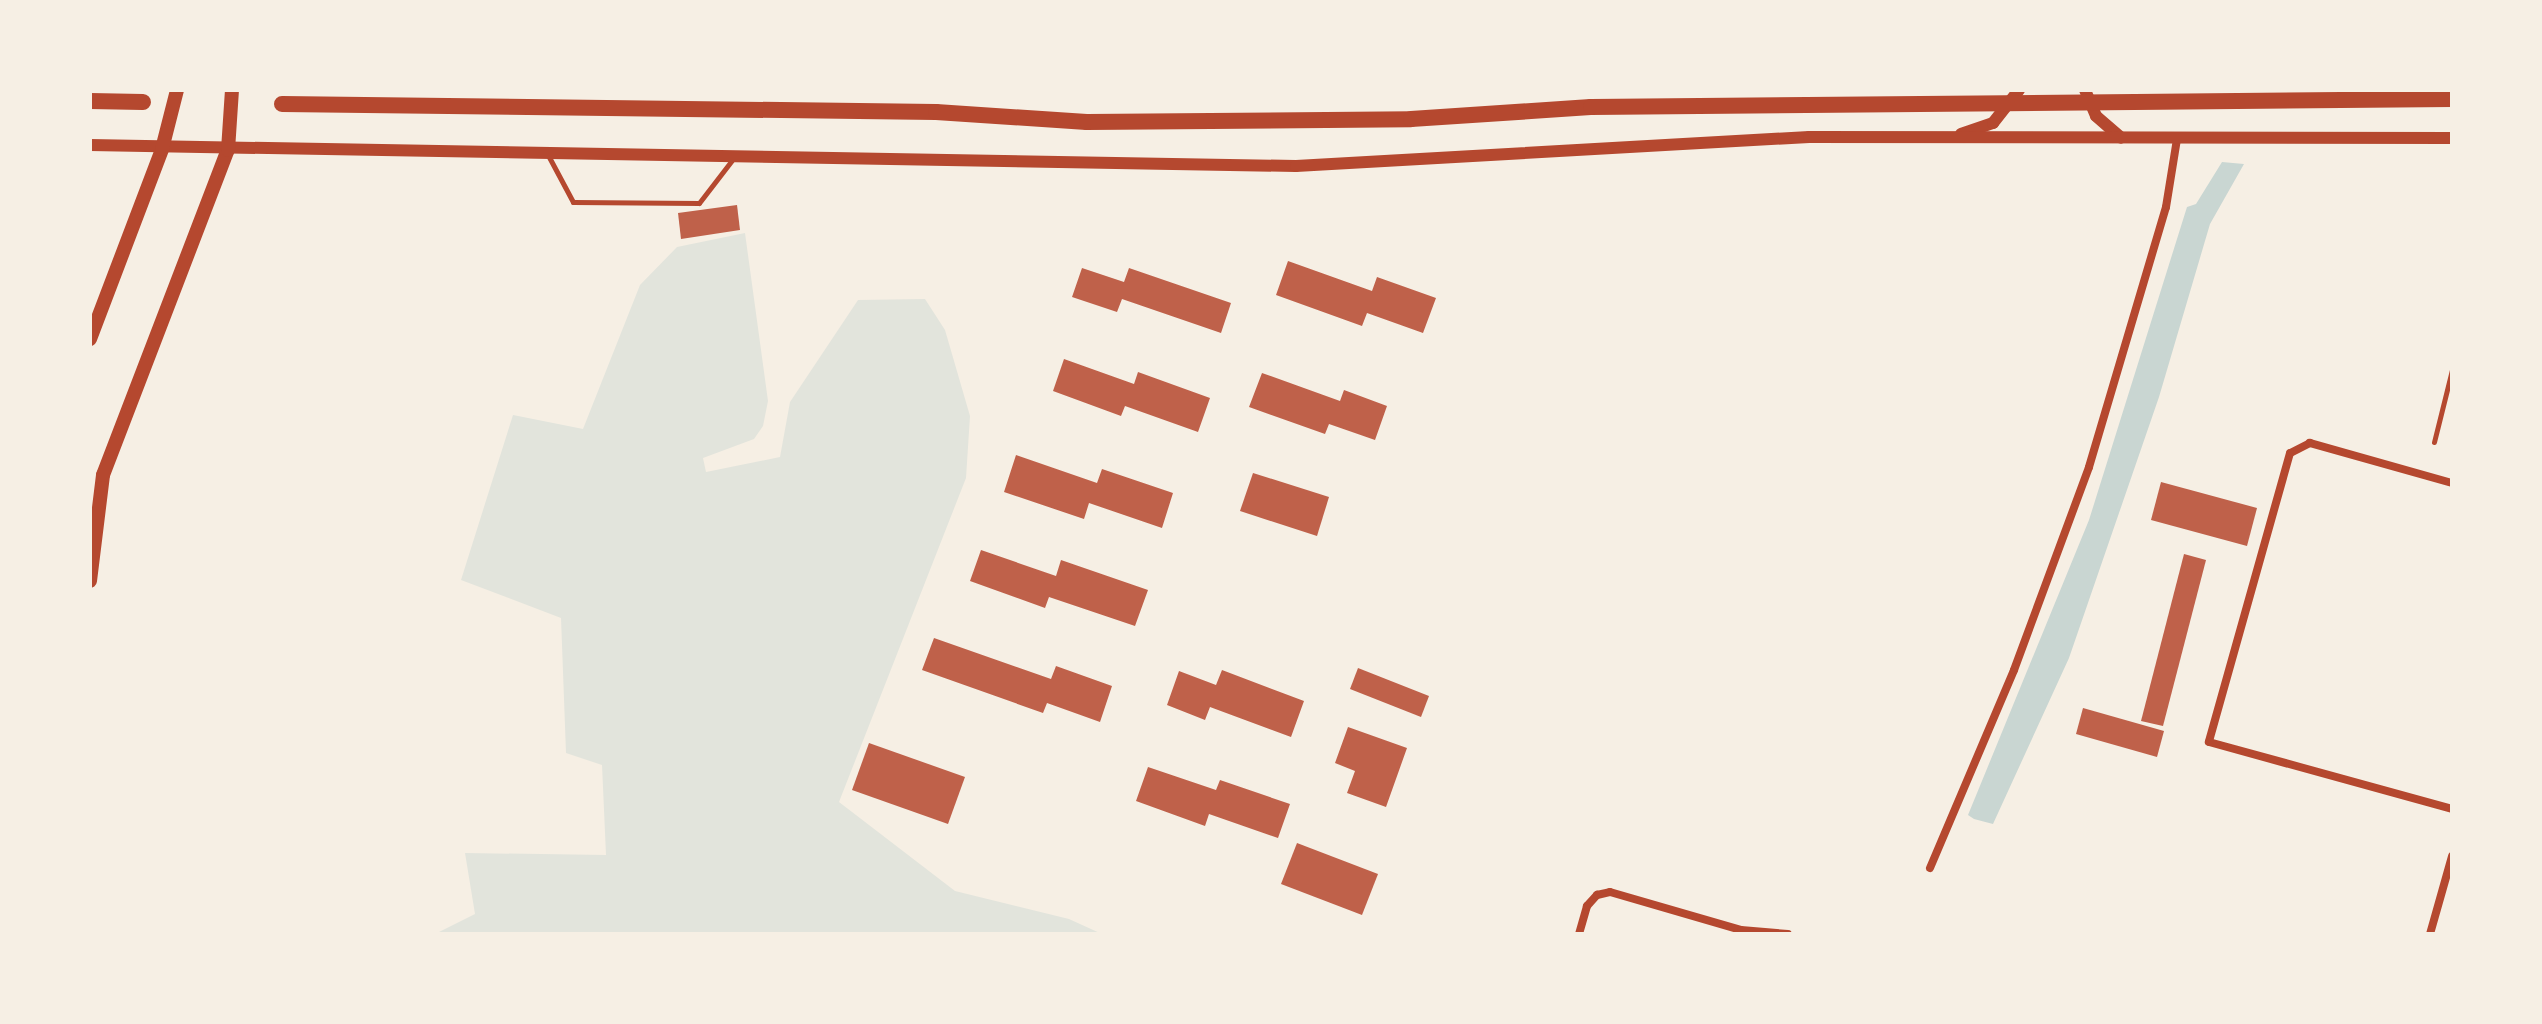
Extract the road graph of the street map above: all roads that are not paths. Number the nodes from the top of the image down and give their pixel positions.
1 (177, 90) edge
2 (232, 90) edge
3 (2019, 90) edge
4 (2085, 90) edge
5 (2452, 99) edge
6 (90, 101) edge
7 (143, 102) dead end
8 (282, 104) dead end
9 (1951, 137) junction
10 (2121, 138) junction
11 (2452, 138) edge
12 (2177, 139) junction
13 (90, 145) edge
14 (162, 149) junction
15 (228, 150) junction
16 (549, 157) junction
17 (732, 160) junction
18 (90, 339) edge
19 (2452, 370) edge
20 (2434, 442) dead end
21 (2452, 483) edge
22 (92, 562) edge
23 (90, 581) edge
24 (2452, 809) edge
25 (2452, 856) edge
26 (1930, 868) dead end
27 (1740, 932) edge
28 (1579, 934) edge
29 (1788, 934) edge
30 (2430, 934) edge

1 - 14 main road
2 - 15 main road
3 - 9 street
4 - 10 street
5 - 8 highway
6 - 7 highway
9 - 10 street
9 - 17 street
10 - 12 street
11 - 12 street
12 - 26 street
13 - 14 street
14 - 15 street
14 - 18 main road
15 - 16 street
15 - 22 main road
16 - 17 street
16 - 17 lane
19 - 20 lane
21 - 24 street
22 - 23 main road
25 - 30 street
27 - 28 street
27 - 29 street

